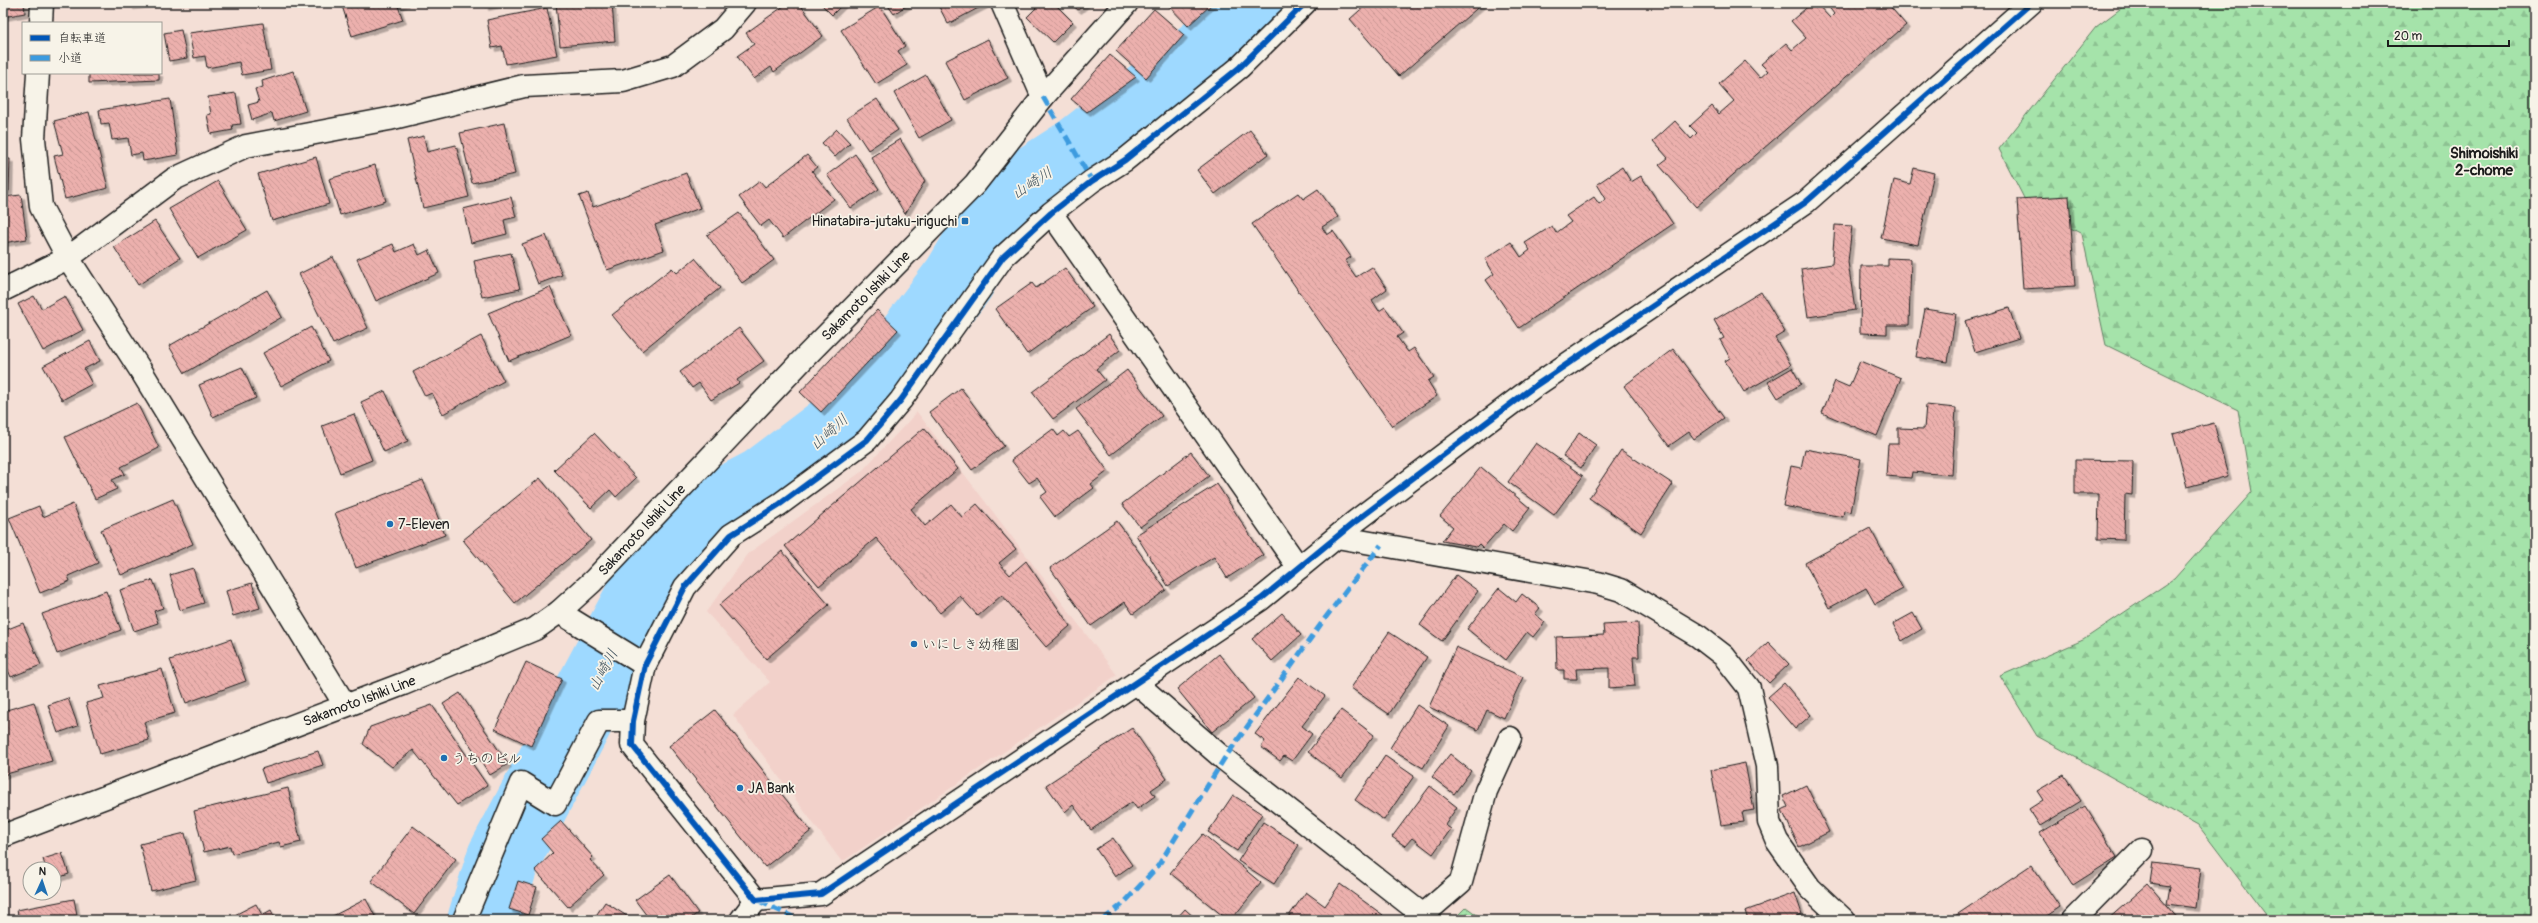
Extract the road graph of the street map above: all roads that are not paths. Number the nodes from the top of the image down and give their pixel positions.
1 (42, 3) edge
2 (745, 3) edge
3 (1002, 3) edge
4 (1127, 3) edge
5 (1305, 3) edge
6 (2031, 3) edge
7 (41, 22) edge
8 (38, 74) edge
9 (1043, 97) junction
10 (1051, 213) junction
11 (68, 258) junction
12 (3, 290) edge
13 (1337, 537) junction
14 (1299, 568) junction
15 (559, 612) junction
16 (645, 665) junction
17 (1136, 683) junction
18 (345, 705) junction
19 (632, 721) junction
20 (1510, 738) dead end
21 (3, 836) edge
22 (2142, 850) dead end
23 (756, 900) junction
24 (464, 920) edge
25 (741, 920) edge
26 (1844, 920) edge
27 (2073, 920) edge

1 - 7 street
2 - 11 street
3 - 9 street
4 - 9 street, Sakamoto Ishiki Line
5 - 10 street
6 - 13 street
8 - 11 street
9 - 15 street, Sakamoto Ishiki Line
10 - 14 street
10 - 16 street
11 - 12 street
11 - 18 street
13 - 14 street
13 - 26 street
14 - 17 street
15 - 16 street
15 - 18 street, Sakamoto Ishiki Line
16 - 19 street
17 - 20 street
17 - 23 street
18 - 21 street, Sakamoto Ishiki Line
19 - 23 street
19 - 24 street
22 - 27 street
23 - 25 street

